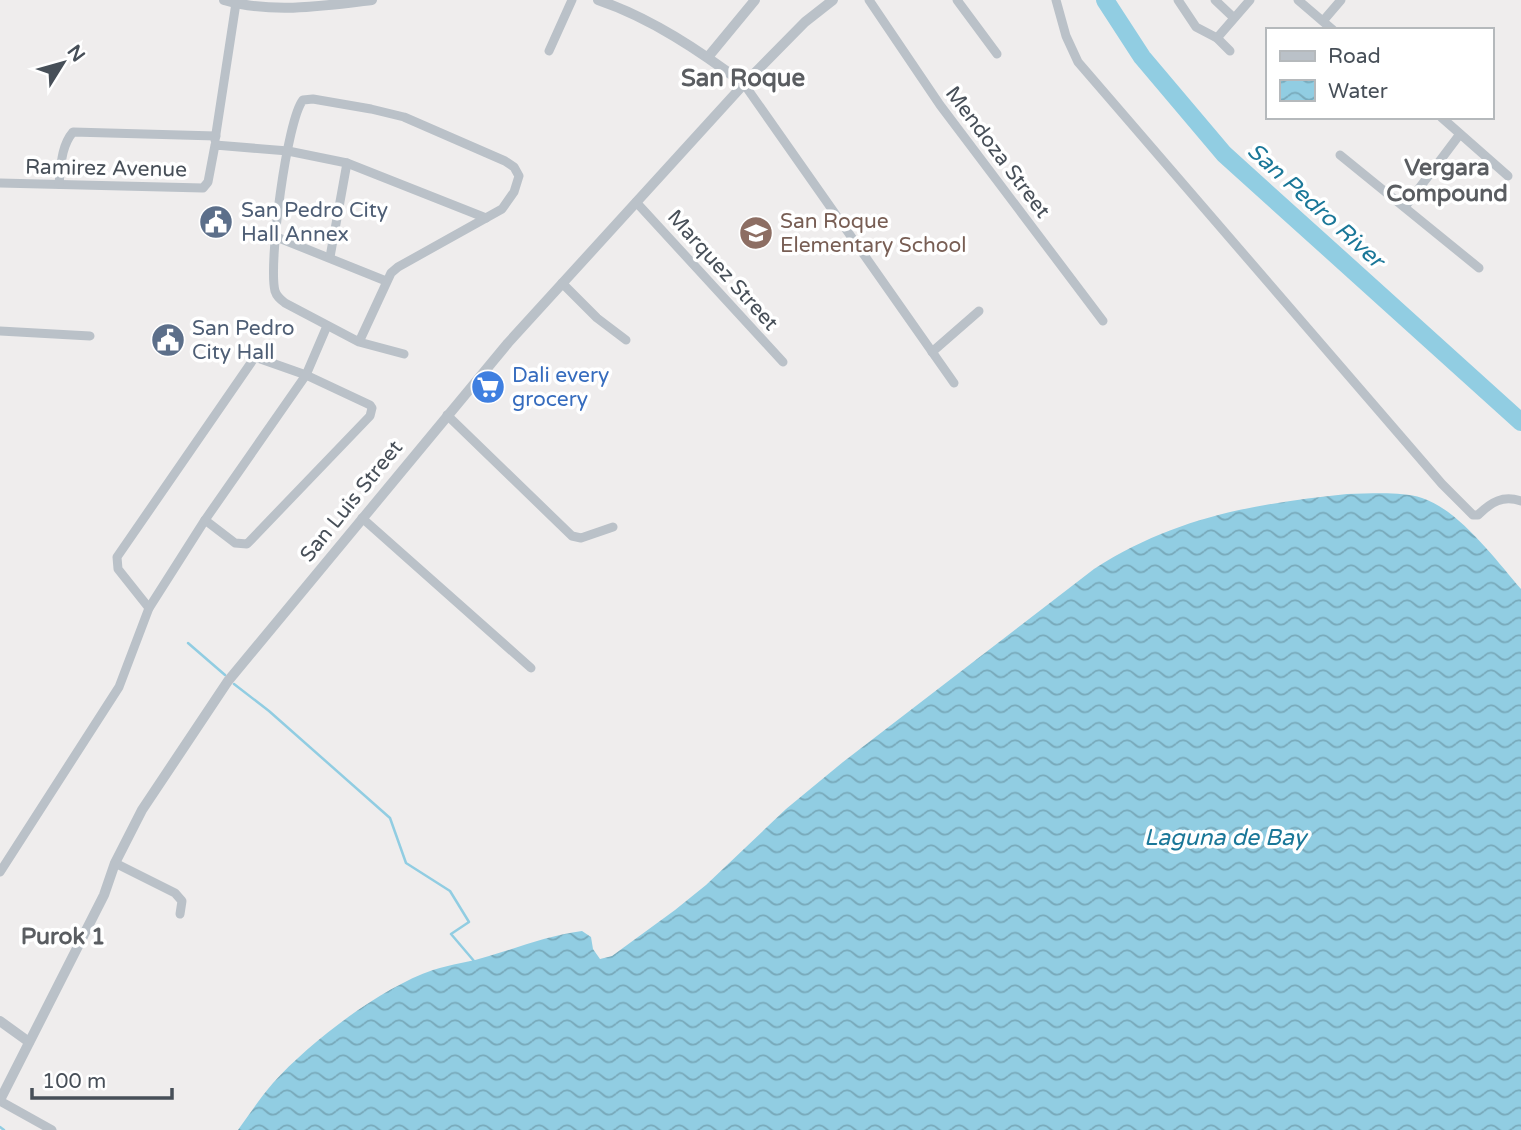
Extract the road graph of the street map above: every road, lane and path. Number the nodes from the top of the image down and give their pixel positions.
1 (224, 0) edge
2 (366, 0) edge
3 (572, 0) edge
4 (598, 0) edge
5 (755, 0) edge
6 (833, 0) edge
7 (869, 0) edge
8 (957, 0) edge
9 (1056, 0) edge
10 (1178, 0) edge
11 (1215, 0) edge
12 (1250, 0) edge
13 (1298, 0) edge
14 (1341, 0) edge
15 (236, 4) junction
16 (293, 4) edge
17 (1234, 18) junction
18 (1323, 21) junction
19 (1331, 28) edge
20 (1216, 38) junction
21 (549, 51) dead end
22 (1230, 51) dead end
23 (997, 54) dead end
24 (708, 57) junction
25 (744, 84) junction
26 (1443, 119) edge
27 (1461, 134) junction
28 (215, 141) junction
29 (288, 150) junction
30 (1340, 155) dead end
31 (347, 163) junction
32 (1508, 176) dead end
33 (0, 183) edge
34 (59, 184) junction
35 (636, 202) junction
36 (1405, 207) junction
37 (486, 218) junction
38 (274, 236) junction
39 (330, 257) junction
40 (1479, 268) dead end
41 (386, 281) junction
42 (562, 283) junction
43 (979, 311) dead end
44 (1103, 321) dead end
45 (327, 326) junction
46 (0, 331) edge
47 (90, 336) dead end
48 (626, 340) dead end
49 (359, 342) junction
50 (932, 352) junction
51 (404, 354) dead end
52 (783, 362) dead end
53 (306, 375) junction
54 (954, 383) dead end
55 (447, 415) junction
56 (1521, 500) edge
57 (362, 518) junction
58 (205, 520) junction
59 (612, 527) dead end
60 (149, 608) junction
61 (531, 668) dead end
62 (115, 863) junction
63 (0, 872) edge
64 (180, 914) dead end
65 (0, 1021) edge
66 (29, 1041) junction
67 (0, 1101) edge
68 (52, 1130) edge

1 - 15 street
2 - 16 street
3 - 21 street
4 - 24 street
5 - 24 street
6 - 25 street, San Luis Street
7 - 44 street, Mendoza Street
8 - 23 street
9 - 56 street
10 - 20 street
11 - 17 street
12 - 17 street
13 - 18 street
14 - 18 street
15 - 16 street
15 - 28 street
17 - 20 street
18 - 19 street
20 - 22 street
24 - 25 street
25 - 35 street, San Luis Street
25 - 50 street
26 - 27 street
27 - 32 street
27 - 36 street
28 - 29 street
28 - 34 street, Ramirez Avenue
28 - 34 street
29 - 31 street
29 - 37 street
29 - 38 street
30 - 36 street
31 - 37 street
31 - 39 street
33 - 34 street, Ramirez Avenue
35 - 42 street, San Luis Street
35 - 52 street, Marquez Street
36 - 40 street
37 - 41 street
38 - 39 street
38 - 45 street
39 - 41 street
41 - 49 street
42 - 48 street
42 - 55 street, San Luis Street
43 - 50 street
45 - 49 street
45 - 53 street
46 - 47 street
49 - 51 street
50 - 54 street
53 - 58 street
53 - 58 street
53 - 60 street
55 - 57 street, San Luis Street
55 - 59 street
57 - 61 street
57 - 62 street, San Luis Street
58 - 60 street
60 - 63 street
62 - 64 street
62 - 66 street, San Luis Street
65 - 66 street
66 - 67 street, San Luis Street
67 - 68 street

